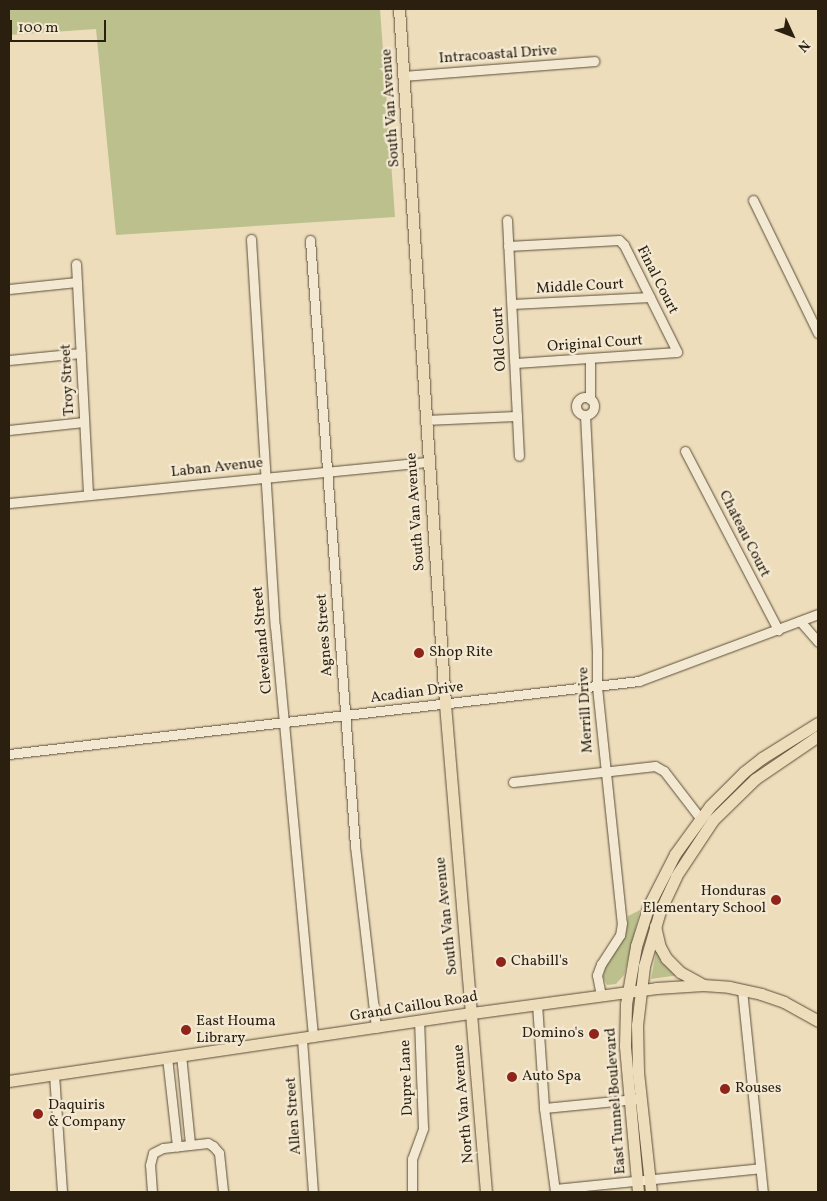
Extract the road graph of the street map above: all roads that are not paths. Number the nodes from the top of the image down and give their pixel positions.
1 (399, 9) edge
2 (594, 61) dead end
3 (404, 76) junction
4 (753, 200) dead end
5 (507, 220) dead end
6 (251, 239) dead end
7 (310, 240) dead end
8 (508, 246) junction
9 (76, 264) dead end
10 (77, 282) junction
11 (9, 289) edge
12 (650, 297) junction
13 (512, 304) junction
14 (818, 333) edge
15 (678, 352) joint
16 (81, 353) junction
17 (590, 358) junction
18 (9, 360) edge
19 (515, 363) junction
20 (590, 399) junction
21 (586, 415) junction
22 (517, 416) junction
23 (425, 420) junction
24 (84, 422) junction
25 (9, 430) edge
26 (686, 451) dead end
27 (518, 456) dead end
28 (428, 462) junction
29 (327, 472) junction
30 (265, 476) junction
31 (88, 495) junction
32 (9, 503) edge
33 (818, 614) edge
34 (800, 621) junction
35 (778, 630) junction
36 (818, 642) edge
37 (597, 687) junction
38 (445, 704) junction
39 (345, 715) junction
40 (284, 722) junction
41 (818, 722) edge
42 (818, 736) edge
43 (9, 754) edge
44 (604, 771) junction
45 (513, 782) dead end
46 (700, 818) junction
47 (655, 926) junction
48 (703, 985) junction
49 (742, 990) junction
50 (640, 991) junction
51 (627, 993) junction
52 (601, 996) junction
53 (537, 1004) junction
54 (472, 1013) junction
55 (419, 1020) junction
56 (818, 1021) edge
57 (376, 1028) junction
58 (308, 1038) junction
59 (181, 1055) junction
60 (167, 1057) junction
61 (54, 1074) junction
62 (9, 1081) edge
63 (641, 1098) junction
64 (629, 1100) junction
65 (544, 1108) junction
66 (190, 1144) junction
67 (177, 1146) junction
68 (760, 1168) junction
69 (650, 1180) junction
70 (637, 1187) edge
71 (555, 1191) edge
72 (62, 1192) edge
73 (152, 1192) edge
74 (223, 1192) edge
75 (313, 1192) edge
76 (412, 1192) edge
77 (486, 1192) edge
78 (651, 1192) edge
79 (762, 1192) edge

1 - 3 main road, South Van Avenue
2 - 3 street, Intracoastal Drive
3 - 23 main road, South Van Avenue
4 - 14 street
5 - 8 street, Old Court
6 - 30 street, Cleveland Street
7 - 29 street, Agnes Street
8 - 12 street, Final Court
8 - 13 street, Old Court
9 - 10 street, Troy Street
10 - 11 street
10 - 16 street, Troy Street
12 - 13 street, Middle Court
12 - 15 street, Final Court
13 - 19 street, Old Court
15 - 17 street, Original Court
16 - 18 street
16 - 24 street, Troy Street
17 - 19 street, Original Court
17 - 20 street
19 - 22 street, Old Court
20 - 21 street, Merrill Drive
20 - 21 street, Merrill Drive
21 - 37 street, Merrill Drive
22 - 23 street
22 - 27 street, Old Court
23 - 28 main road, South Van Avenue
24 - 25 street
24 - 31 street, Troy Street
26 - 35 street, Chateau Court
28 - 29 street, Laban Avenue
28 - 38 main road, South Van Avenue
29 - 30 street, Laban Avenue
29 - 39 street, Agnes Street
30 - 31 street, Laban Avenue
30 - 40 street, Cleveland Street
31 - 32 street, Laban Avenue
33 - 34 street, Acadian Drive
34 - 35 street, Acadian Drive
34 - 36 street
35 - 37 street, Acadian Drive
37 - 38 street, Acadian Drive
37 - 44 street, Merrill Drive
38 - 39 street, Acadian Drive
38 - 54 main road, South Van Avenue
39 - 40 street, Acadian Drive
39 - 57 street, Agnes Street
40 - 43 street, Acadian Drive
40 - 58 street, Cleveland Street
41 - 46 main road, East Tunnel Boulevard
42 - 47 main road, East Tunnel Boulevard
44 - 45 street
44 - 46 street
44 - 52 street, Merrill Drive
46 - 51 main road, East Tunnel Boulevard
47 - 48 main road
47 - 50 main road, East Tunnel Boulevard
48 - 49 main road, Grand Caillou Road
48 - 50 main road, Grand Caillou Road
49 - 56 main road, Grand Caillou Road
49 - 68 street
50 - 51 main road, Grand Caillou Road
50 - 63 main road, East Tunnel Boulevard
51 - 52 main road, Grand Caillou Road
51 - 64 main road, East Tunnel Boulevard
52 - 53 main road, Grand Caillou Road
53 - 54 main road, Grand Caillou Road
53 - 65 street
54 - 55 main road, Grand Caillou Road
54 - 77 main road, North Van Avenue
55 - 57 main road, Grand Caillou Road
55 - 76 street, Dupre Lane
57 - 58 main road, Grand Caillou Road
58 - 59 main road, Grand Caillou Road
58 - 75 street, Allen Street
59 - 60 main road, Grand Caillou Road
59 - 66 street
60 - 61 main road, Grand Caillou Road
60 - 67 street
61 - 62 main road, Grand Caillou Road
61 - 72 street
63 - 64 street
63 - 69 main road, East Tunnel Boulevard
64 - 65 street
64 - 70 main road, East Tunnel Boulevard
65 - 71 street
66 - 67 street
66 - 74 street
67 - 73 street
68 - 69 street
68 - 79 street
69 - 70 street
69 - 78 main road, East Tunnel Boulevard
70 - 71 street

